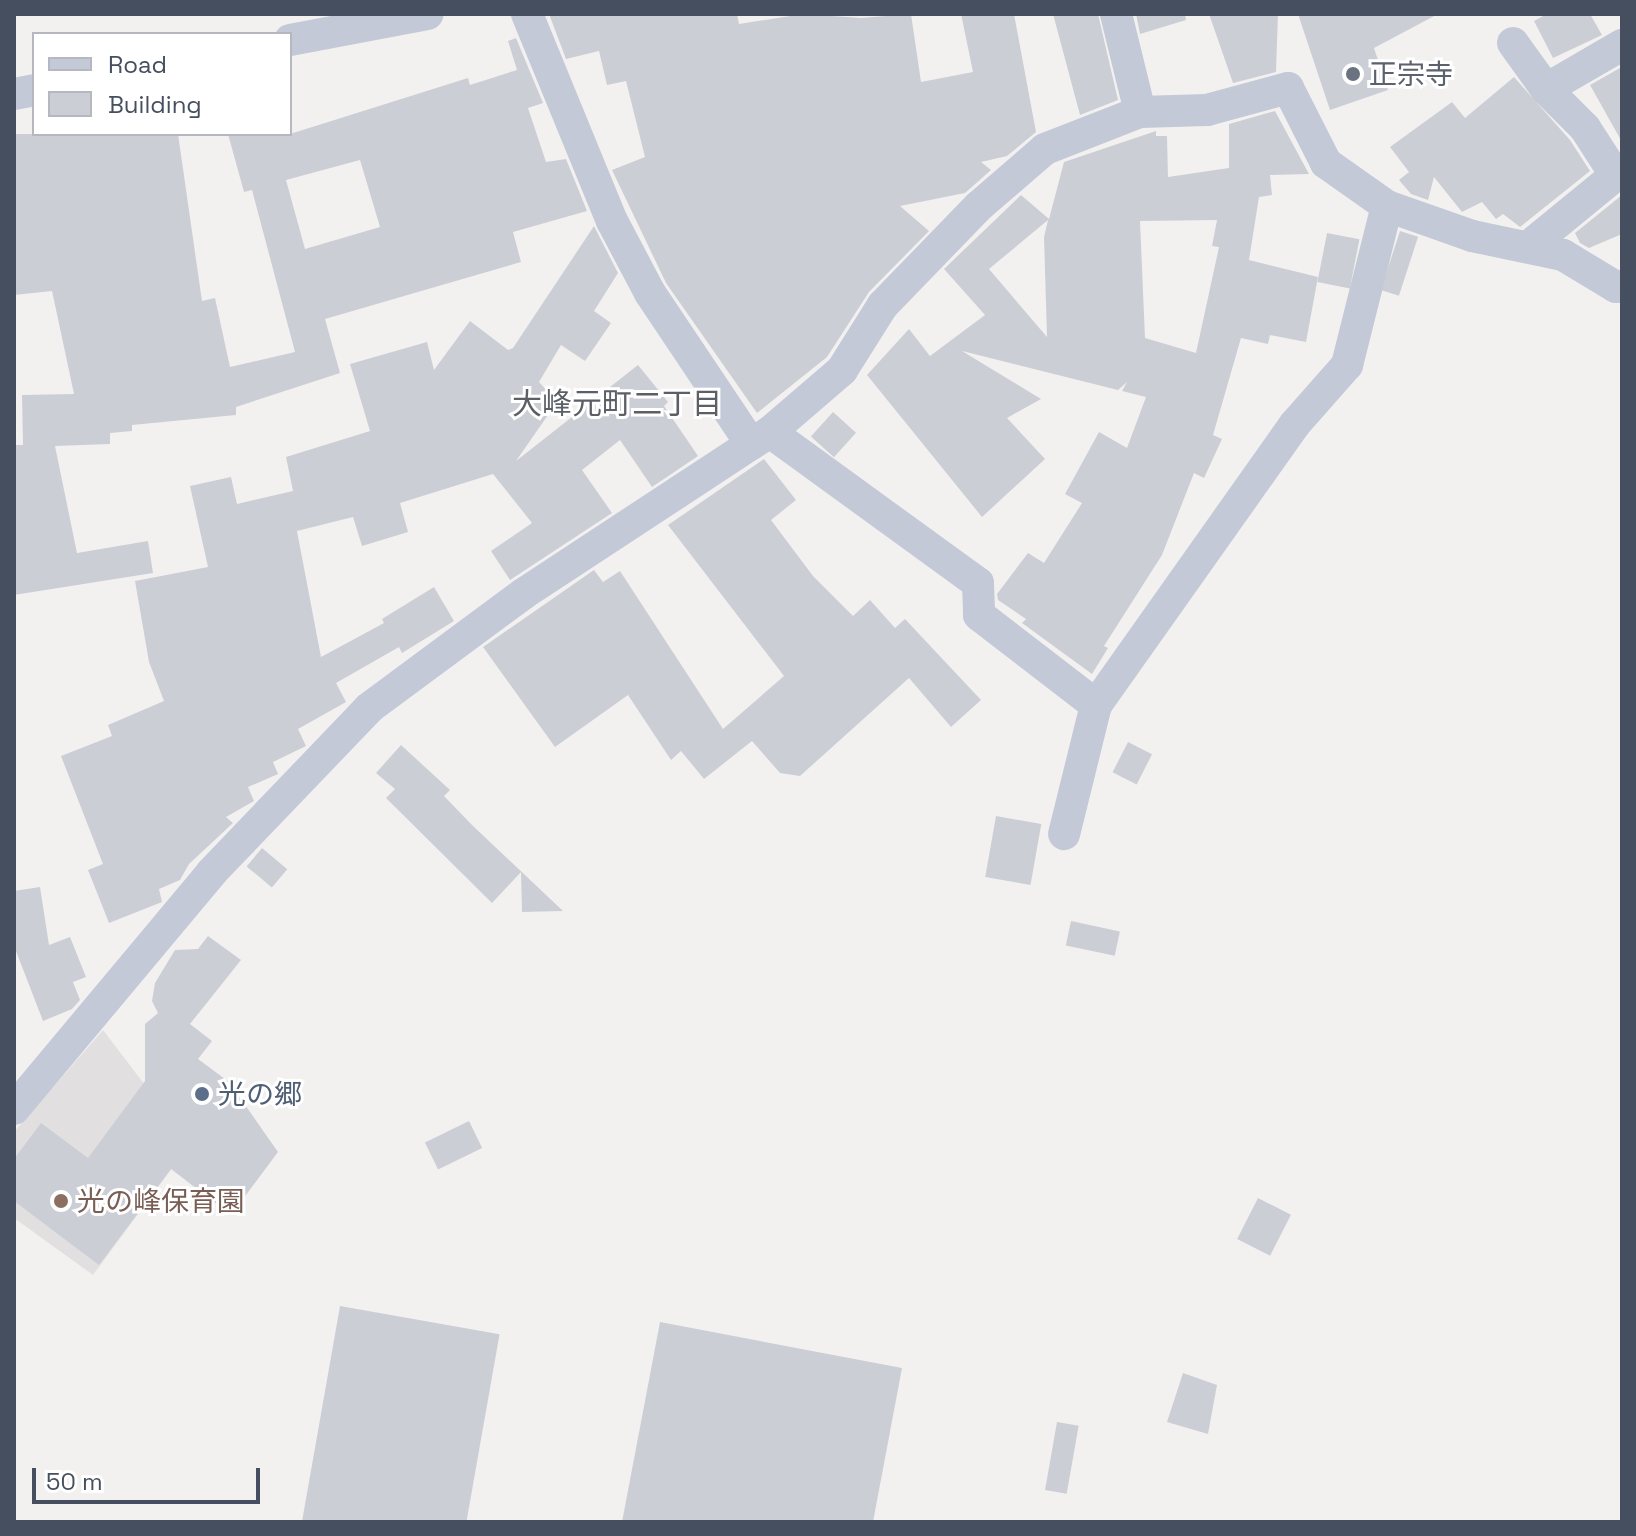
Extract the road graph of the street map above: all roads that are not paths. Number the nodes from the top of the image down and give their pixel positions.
1 (428, 14) edge
2 (527, 14) edge
3 (1116, 14) edge
4 (292, 40) edge
5 (1513, 43) dead end
6 (1622, 45) edge
7 (1546, 89) junction
8 (1140, 112) junction
9 (1618, 171) edge
10 (1387, 206) junction
11 (1528, 247) junction
12 (1622, 286) edge
13 (761, 438) junction
14 (1096, 705) junction
15 (1064, 834) dead end
16 (14, 1109) edge

1 - 4 street
2 - 13 street
3 - 8 street
5 - 7 street
6 - 7 street
7 - 9 street
8 - 10 street
8 - 13 street
9 - 11 street
10 - 11 street
10 - 14 street
11 - 12 street
13 - 14 street
13 - 16 street
14 - 15 street

